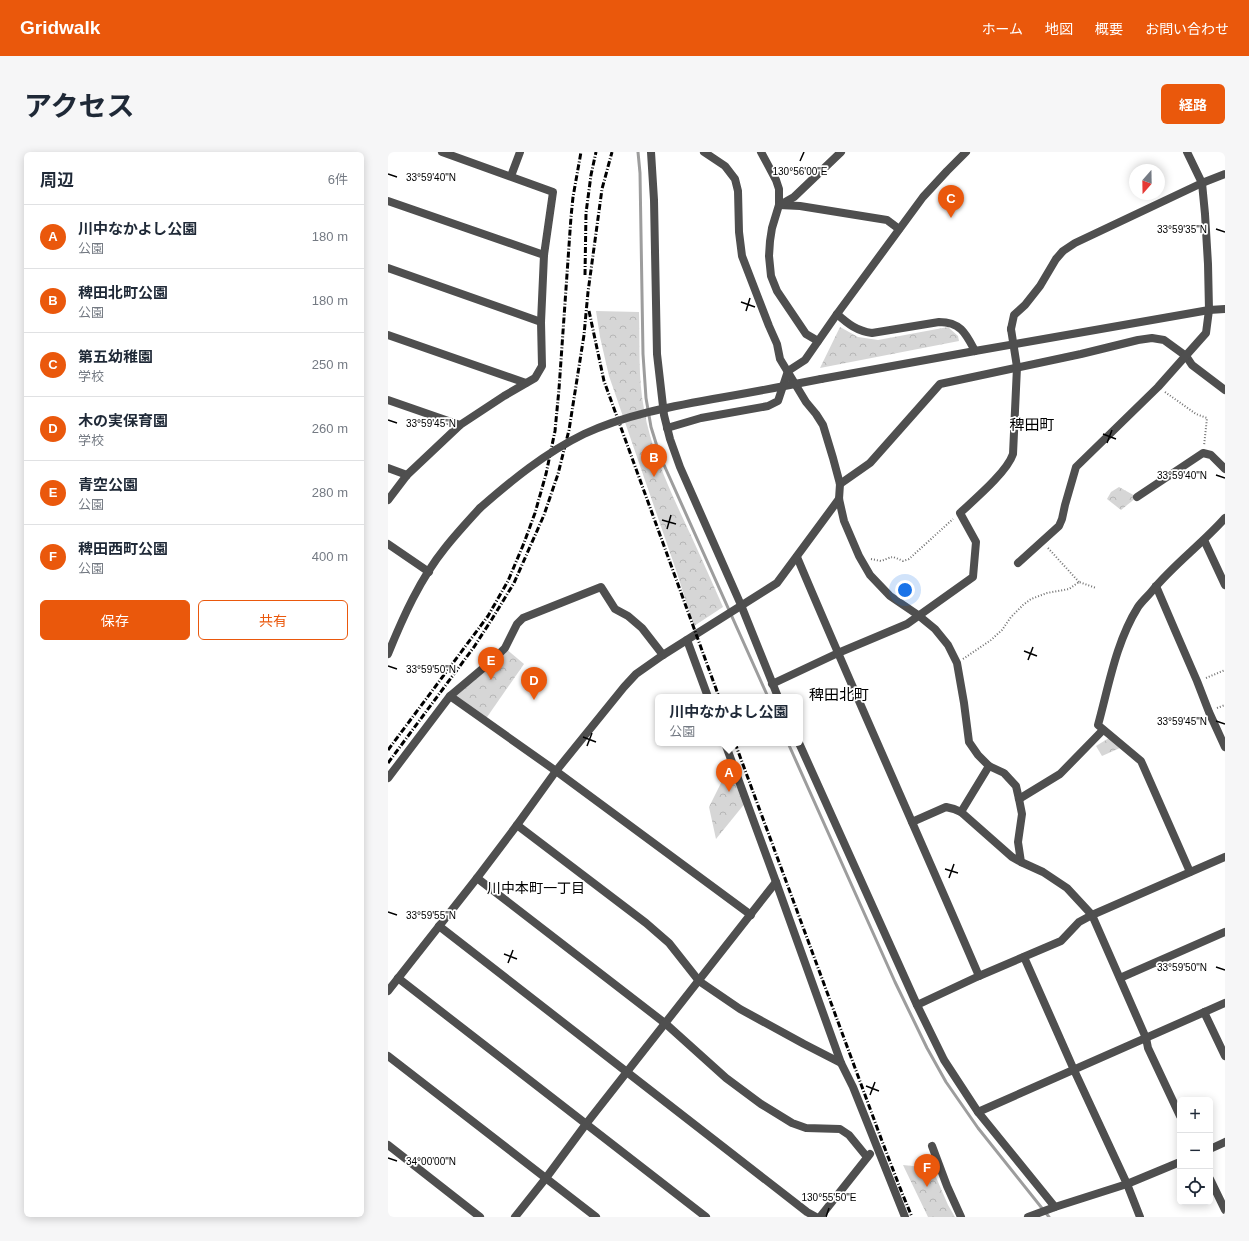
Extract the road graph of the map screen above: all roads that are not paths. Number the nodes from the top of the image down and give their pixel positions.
1 (442, 152) edge
2 (520, 152) edge
3 (651, 152) edge
4 (704, 152) edge
5 (761, 152) edge
6 (841, 152) edge
7 (966, 152) edge
8 (1187, 152) edge
9 (1225, 174) edge
10 (511, 176) junction
11 (1202, 183) junction
12 (388, 200) edge
13 (779, 205) junction
14 (900, 229) junction
15 (544, 254) junction
16 (388, 268) edge
17 (1225, 308) edge
18 (1209, 310) junction
19 (836, 314) junction
20 (541, 322) junction
21 (388, 335) edge
22 (818, 341) junction
23 (976, 351) junction
24 (1186, 356) junction
25 (1018, 367) junction
26 (788, 371) junction
27 (526, 384) junction
28 (1225, 390) edge
29 (388, 400) edge
30 (460, 425) junction
31 (667, 428) junction
32 (388, 468) edge
33 (1225, 468) edge
34 (407, 475) junction
35 (840, 484) junction
36 (1137, 497) dead end
37 (839, 499) junction
38 (388, 500) edge
39 (1225, 518) edge
40 (1204, 540) junction
41 (388, 544) edge
42 (797, 557) junction
43 (1018, 563) dead end
44 (429, 572) junction
45 (1225, 585) edge
46 (1156, 586) junction
47 (739, 607) junction
48 (918, 615) junction
49 (687, 640) junction
50 (838, 653) junction
51 (388, 654) edge
52 (663, 655) junction
53 (772, 684) junction
54 (707, 694) edge
55 (777, 694) edge
56 (450, 696) junction
57 (1103, 730) junction
58 (726, 746) edge
59 (800, 746) edge
60 (1225, 747) edge
61 (989, 766) junction
62 (556, 771) junction
63 (388, 778) edge
64 (1020, 799) junction
65 (960, 812) junction
66 (912, 822) junction
67 (517, 825) junction
68 (1225, 857) edge
69 (1021, 862) junction
70 (1190, 872) junction
71 (477, 878) junction
72 (776, 882) junction
73 (751, 915) junction
74 (1092, 915) junction
75 (439, 926) junction
76 (1225, 932) edge
77 (1024, 957) junction
78 (978, 976) junction
79 (398, 978) junction
80 (1120, 978) junction
81 (699, 981) junction
82 (388, 991) edge
83 (1225, 1003) edge
84 (917, 1005) junction
85 (1204, 1012) junction
86 (666, 1024) junction
87 (1146, 1038) junction
88 (388, 1056) edge
89 (1225, 1056) edge
90 (841, 1063) junction
91 (1074, 1070) junction
92 (628, 1072) junction
93 (1177, 1110) edge
94 (978, 1112) junction
95 (586, 1124) junction
96 (1225, 1142) edge
97 (388, 1145) edge
98 (932, 1146) dead end
99 (877, 1148) junction
100 (1213, 1148) edge
101 (867, 1157) junction
102 (1177, 1163) edge
103 (546, 1178) junction
104 (1126, 1184) junction
105 (1213, 1185) edge
106 (1053, 1208) junction
107 (1225, 1210) edge
108 (1034, 1215) edge
109 (480, 1217) edge
110 (515, 1217) edge
111 (596, 1217) edge
112 (706, 1217) edge
113 (816, 1217) edge
114 (820, 1217) edge
115 (905, 1217) edge
116 (962, 1217) edge
117 (1140, 1217) edge

1 - 10 street
2 - 10 street
3 - 31 street
4 - 26 street
5 - 13 street
6 - 13 street
7 - 14 street
8 - 11 street
9 - 11 street
10 - 15 street
11 - 18 street
11 - 25 street, bridge
12 - 15 street
13 - 14 street
13 - 22 street
14 - 19 street
15 - 20 street
16 - 20 street
17 - 18 street
18 - 23 street
18 - 24 street
19 - 22 street
19 - 23 street
20 - 27 street
21 - 27 street
22 - 26 street
23 - 44 street, bridge
24 - 25 street
24 - 28 street
24 - 43 street
25 - 35 street
25 - 48 street
26 - 31 street
26 - 35 street
27 - 30 street
29 - 30 street
30 - 34 street
31 - 47 street
32 - 34 street
33 - 36 street
34 - 38 street
35 - 37 street
37 - 42 street
37 - 48 street
39 - 40 street
40 - 45 street
40 - 46 street
41 - 44 street
42 - 47 street
42 - 50 street
44 - 51 street
46 - 57 street
46 - 60 street
47 - 49 street
47 - 53 street
48 - 50 street
48 - 61 street
49 - 52 street
49 - 54 street
50 - 53 street
50 - 66 street
52 - 56 street
52 - 62 street
53 - 55 street
56 - 62 street
56 - 63 street
57 - 64 street
57 - 70 street
58 - 72 street
59 - 84 street
61 - 64 street
61 - 65 street
62 - 67 street
62 - 73 street
64 - 69 street
65 - 66 street
65 - 69 street
66 - 78 street
67 - 71 street
67 - 81 street
68 - 70 street
69 - 74 street
70 - 74 street
71 - 75 street
71 - 86 street
72 - 73 street
72 - 90 street
73 - 81 street
74 - 77 street
74 - 80 street
75 - 79 street
75 - 92 street
76 - 80 street
77 - 78 street
77 - 91 street
78 - 84 street
79 - 82 street
79 - 95 street
80 - 87 street
81 - 86 street
81 - 90 street
83 - 85 street
84 - 94 street
85 - 87 street
85 - 89 street
86 - 92 street
86 - 101 street
87 - 91 street
87 - 93 street
88 - 103 street
90 - 99 street
91 - 94 street
91 - 104 street
92 - 95 street
92 - 113 street
94 - 106 street
95 - 103 street
95 - 112 street
96 - 100 street
97 - 109 street
98 - 116 street
99 - 101 street
99 - 115 street
101 - 114 street
102 - 104 street
103 - 110 street
103 - 111 street
104 - 106 street
104 - 117 street
105 - 107 street
106 - 108 street

